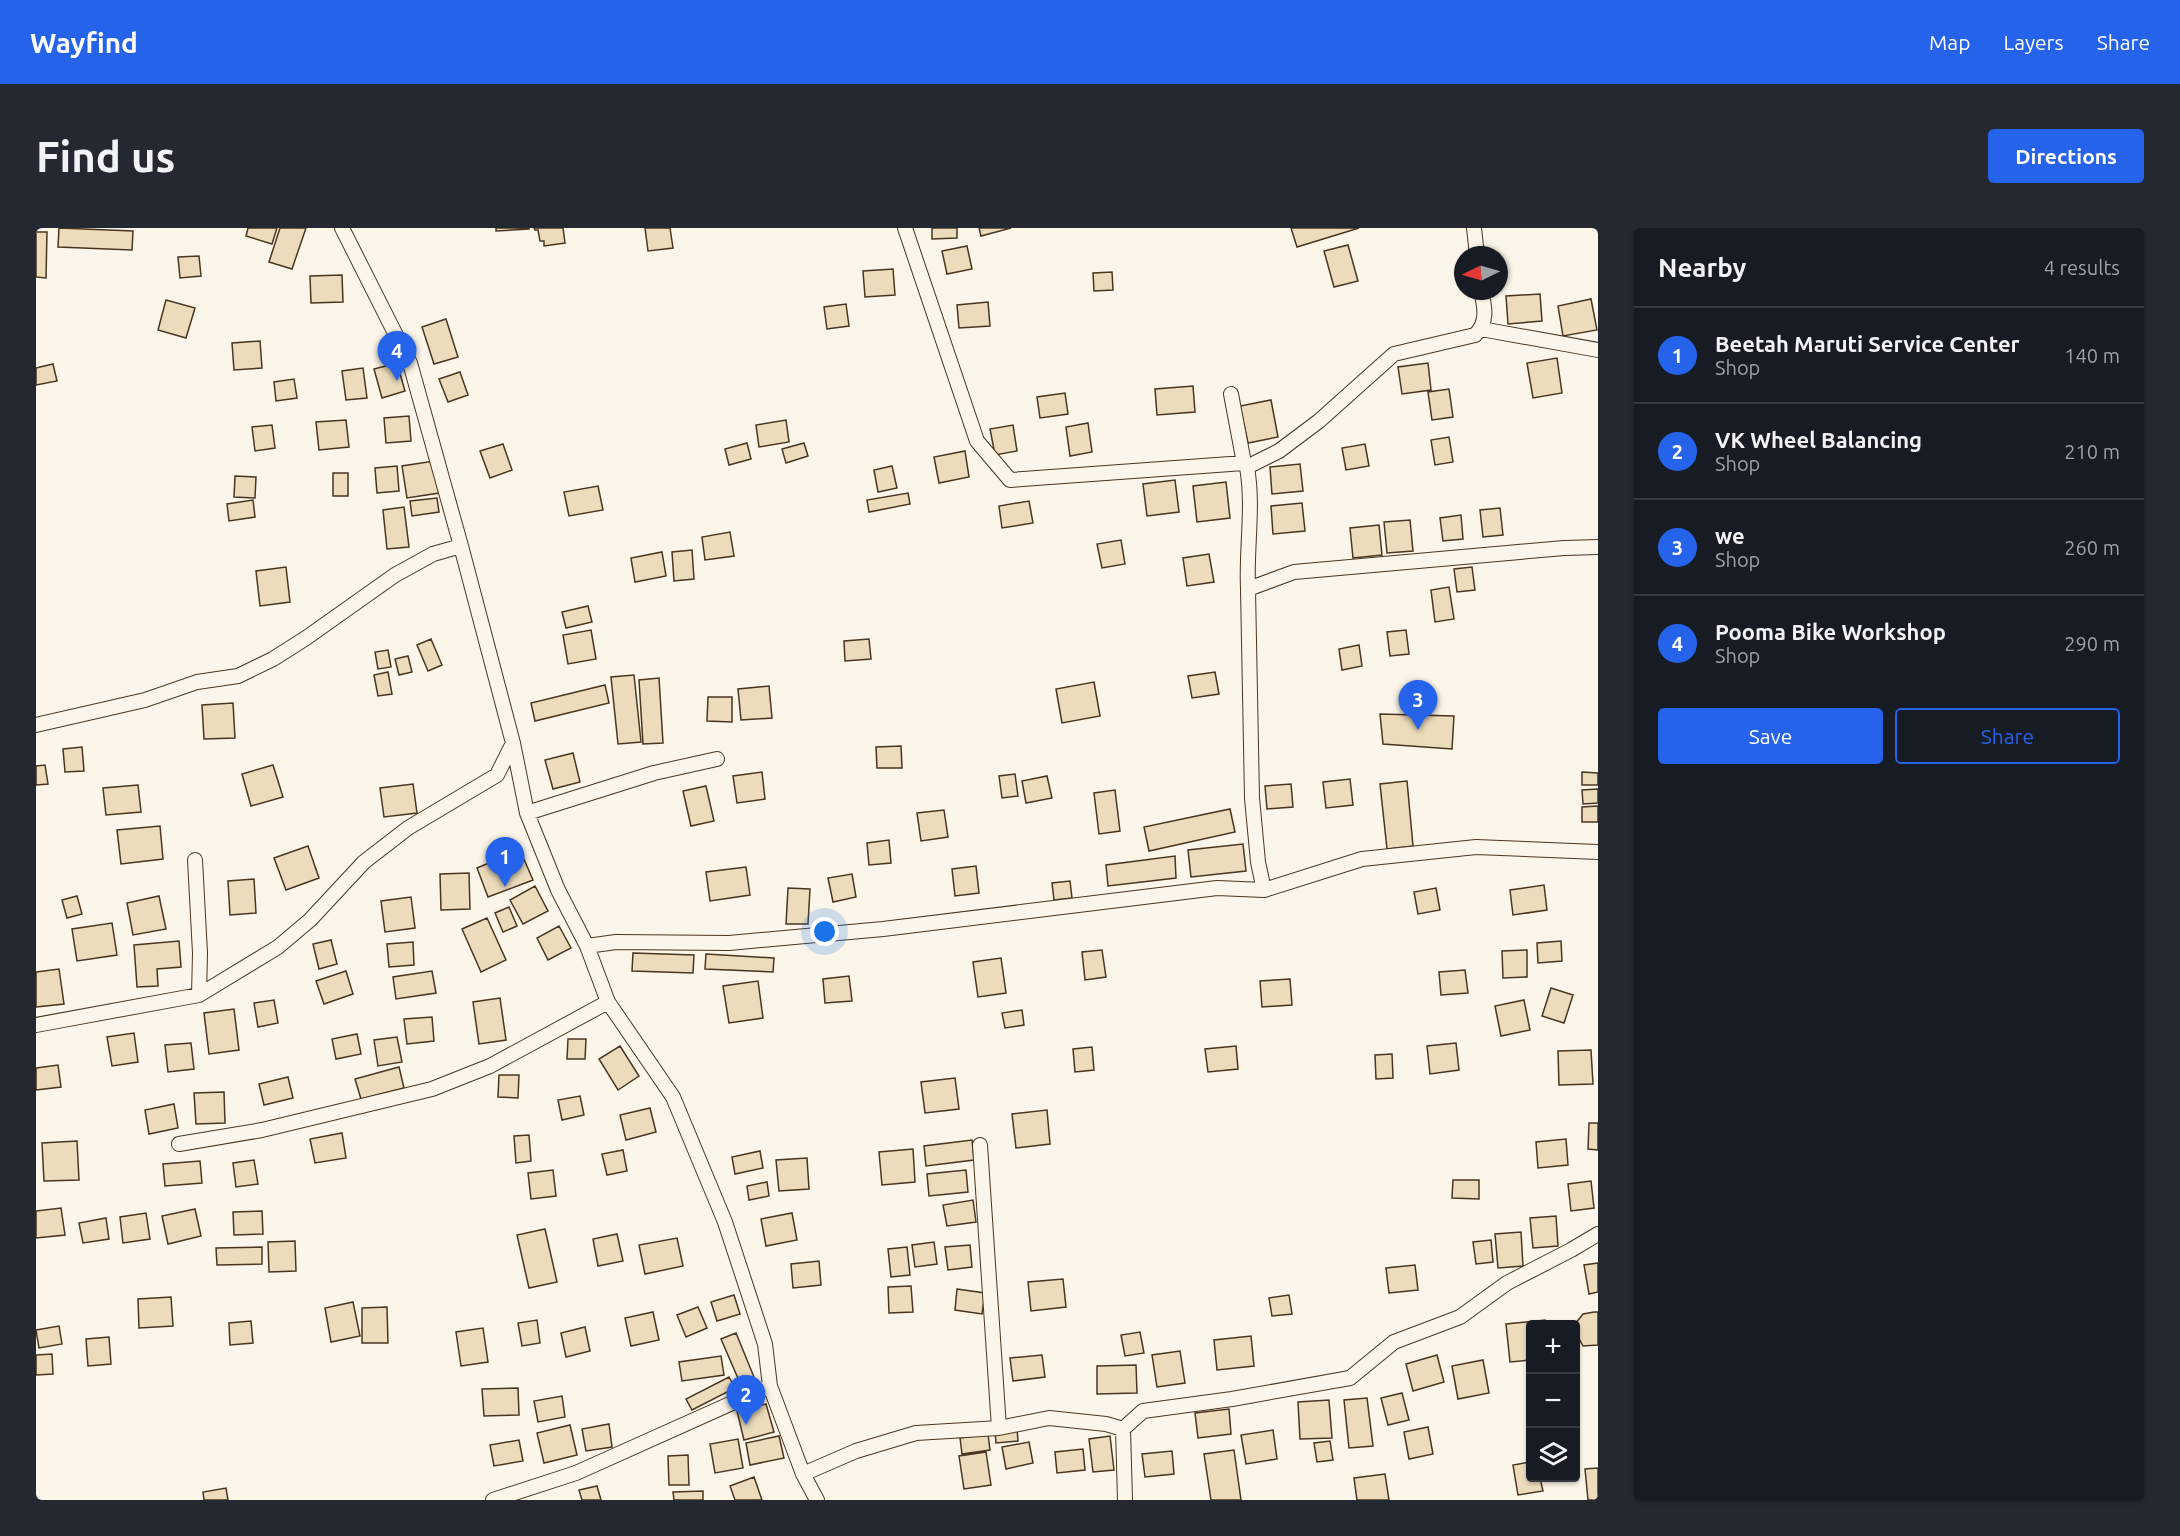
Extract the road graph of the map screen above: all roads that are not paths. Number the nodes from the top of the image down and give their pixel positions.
1 (342, 228) edge
2 (905, 228) edge
3 (1474, 228) edge
4 (1475, 246) edge
5 (1481, 300) edge
6 (1481, 329) junction
7 (1598, 350) edge
8 (1231, 394) dead end
9 (1246, 465) junction
10 (461, 546) junction
11 (1598, 547) edge
12 (1248, 589) junction
13 (36, 725) edge
14 (513, 743) junction
15 (717, 759) dead end
16 (527, 813) junction
17 (1598, 852) edge
18 (195, 860) dead end
19 (1264, 890) junction
20 (587, 946) junction
21 (199, 995) junction
22 (608, 1002) junction
23 (36, 1025) edge
24 (179, 1144) dead end
25 (981, 1145) dead end
26 (1598, 1234) edge
27 (770, 1386) junction
28 (999, 1428) junction
29 (1123, 1429) junction
30 (803, 1474) junction
31 (493, 1500) edge
32 (817, 1500) edge
33 (1125, 1500) edge

1 - 10 street
2 - 9 street
3 - 4 street
5 - 6 street
6 - 7 street
6 - 9 street
8 - 9 street
9 - 12 street
10 - 13 street
10 - 14 street
11 - 12 street
12 - 19 street
14 - 16 street
14 - 21 street
15 - 16 street
16 - 20 street
17 - 19 street
18 - 21 street
19 - 20 street
20 - 22 street
21 - 23 street
22 - 24 street
22 - 27 street
25 - 28 street
26 - 29 street
27 - 30 street
27 - 31 street
28 - 29 street
28 - 30 street
29 - 33 street
30 - 32 street

